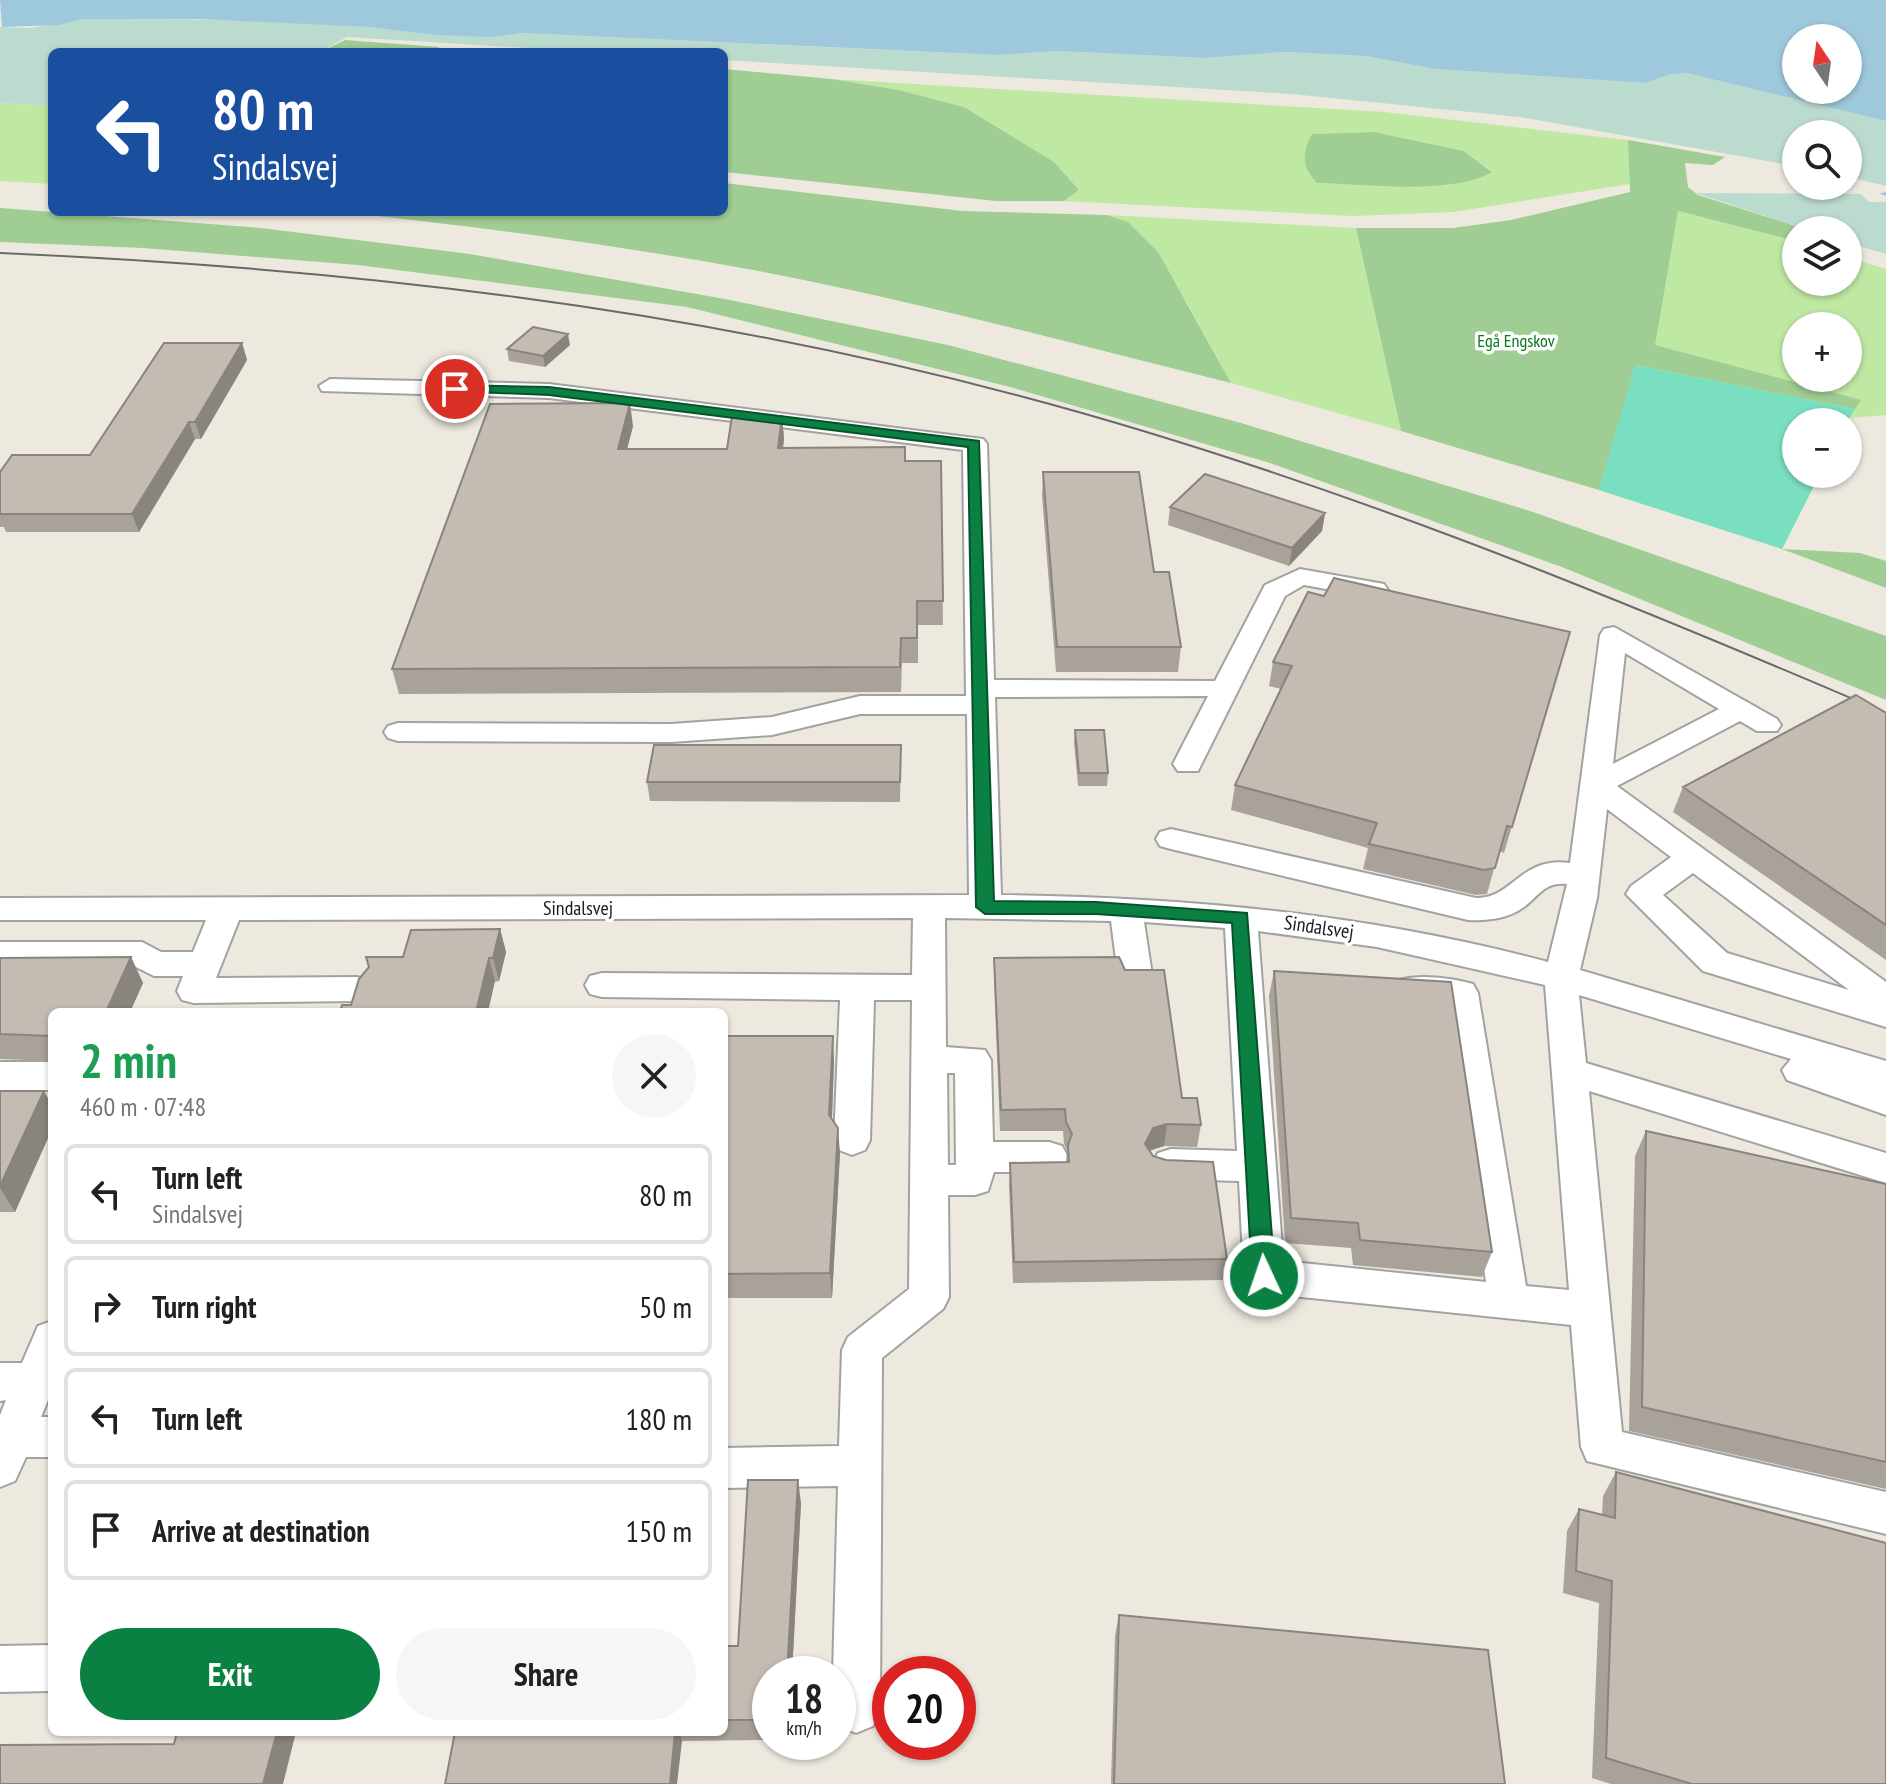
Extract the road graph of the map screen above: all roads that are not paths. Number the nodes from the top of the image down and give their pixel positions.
1 (330, 386) dead end
2 (1402, 597) edge
3 (1224, 691) junction
4 (980, 697) junction
5 (398, 732) dead end
6 (1188, 764) dead end
7 (1595, 785) junction
8 (1171, 839) dead end
9 (1693, 857) junction
10 (1584, 876) junction
11 (929, 907) junction
12 (985, 907) junction
13 (0, 909) edge
14 (227, 909) junction
15 (1126, 910) junction
16 (1241, 917) junction
17 (0, 954) edge
18 (1474, 956) junction
19 (1135, 975) edge
20 (1561, 978) junction
21 (602, 985) dead end
22 (857, 987) junction
23 (1384, 987) edge
24 (928, 988) junction
25 (195, 989) edge
26 (357, 989) edge
27 (1461, 993) junction
28 (1886, 1000) edge
29 (261, 1001) edge
30 (1886, 1014) edge
31 (928, 1060) junction
32 (1570, 1072) junction
33 (1886, 1075) edge
34 (0, 1076) edge
35 (48, 1076) edge
36 (1886, 1101) edge
37 (852, 1140) dead end
38 (975, 1157) junction
39 (1049, 1157) dead end
40 (1164, 1164) edge
41 (1257, 1166) junction
42 (1886, 1168) edge
43 (929, 1180) junction
44 (1509, 1302) junction
45 (1590, 1310) junction
46 (48, 1344) edge
47 (17, 1382) edge
48 (21, 1447) edge
49 (860, 1466) junction
50 (728, 1468) edge
51 (1886, 1513) edge
52 (48, 1668) edge
53 (0, 1669) edge
54 (856, 1709) dead end

1 - 4 street
2 - 3 street
3 - 4 street
3 - 6 street
4 - 5 street
4 - 12 street
7 - 7 street
7 - 9 street
7 - 10 street
8 - 10 street
9 - 28 street
9 - 30 street
10 - 20 street
11 - 12 street, Sindalsvej
11 - 14 street, Sindalsvej
11 - 24 street
12 - 15 street, Sindalsvej
13 - 14 street, Sindalsvej
14 - 25 street
15 - 16 street, Sindalsvej
15 - 19 street
16 - 18 street, Sindalsvej
16 - 41 street
17 - 25 street
18 - 20 street, Sindalsvej
18 - 27 street
20 - 32 street
20 - 33 street, Sindalsvej
20 - 36 street, Sindalsvej
21 - 22 street
22 - 24 street
22 - 37 street
23 - 27 street
24 - 31 street
25 - 29 street
26 - 29 street
27 - 44 street
31 - 38 street
31 - 43 street
32 - 42 street
32 - 45 street
34 - 35 street
38 - 39 street
38 - 43 street
40 - 41 street
41 - 44 street
43 - 49 street
44 - 45 street
45 - 51 street
46 - 47 street
47 - 48 street
49 - 50 street
49 - 54 street
52 - 53 street

